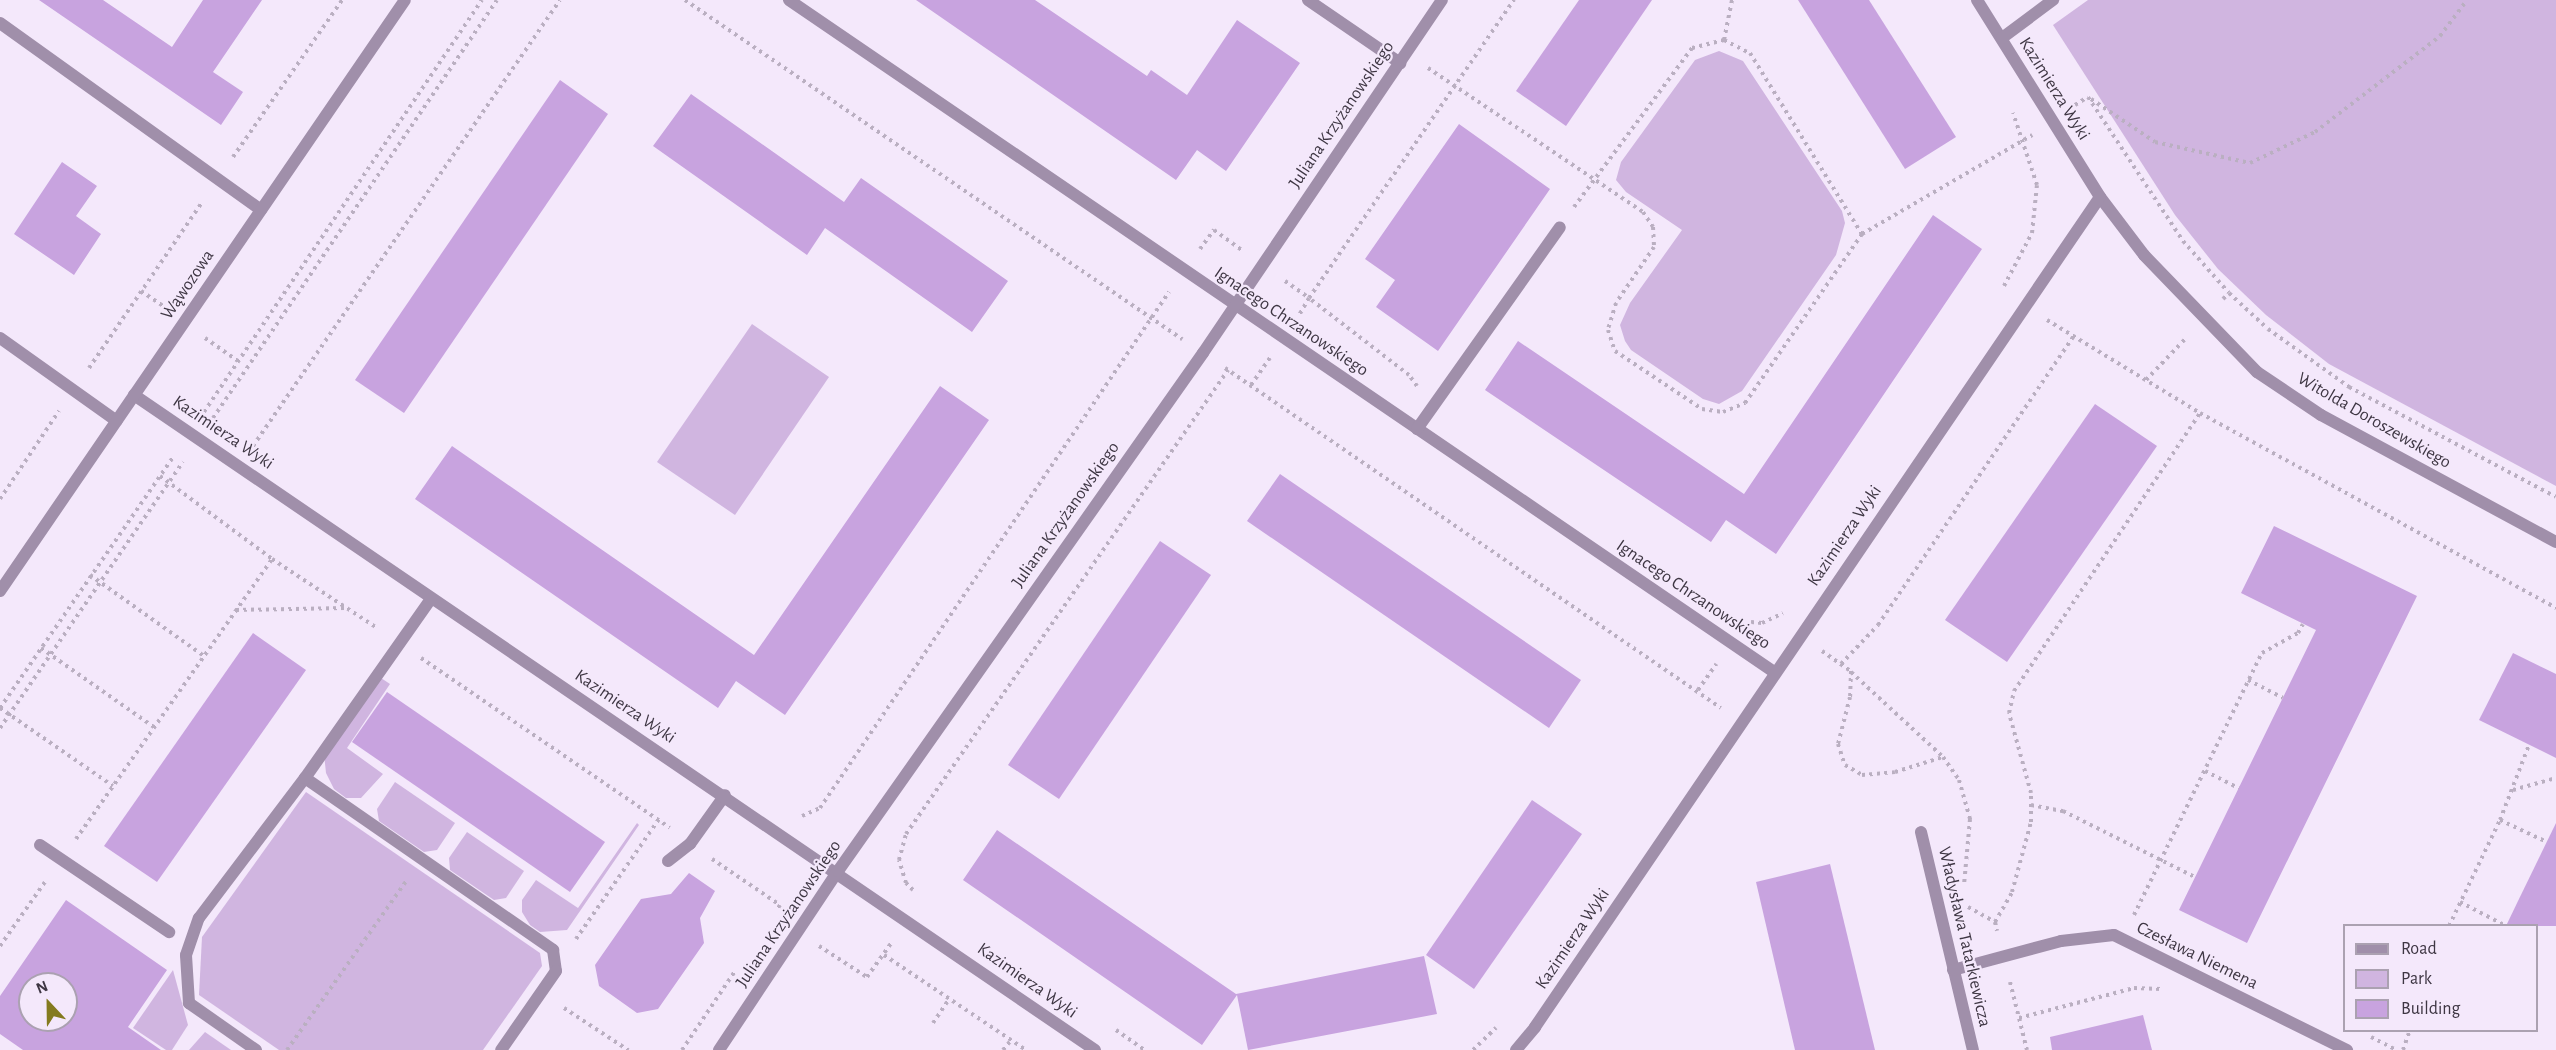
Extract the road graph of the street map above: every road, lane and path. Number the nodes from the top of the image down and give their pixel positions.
1 (342, 0) edge
2 (405, 0) edge
3 (482, 0) edge
4 (497, 0) edge
5 (560, 0) edge
6 (789, 0) edge
7 (1308, 0) edge
8 (1442, 0) edge
9 (1514, 0) edge
10 (1732, 0) edge
11 (1977, 0) edge
12 (2053, 0) edge
13 (2467, 0) edge
14 (0, 22) edge
15 (2002, 39) junction
16 (1724, 40) junction
17 (1403, 58) junction
18 (1455, 87) junction
19 (2088, 97) junction
20 (2012, 110) dead end
21 (2052, 120) junction
22 (2024, 141) junction
23 (1593, 178) junction
24 (218, 179) junction
25 (2100, 197) junction
26 (261, 210) junction
27 (1560, 227) joint
28 (1862, 234) junction
29 (1190, 243) dead end
30 (1184, 271) junction
31 (2229, 293) junction
32 (1234, 306) junction
33 (2025, 306) junction
34 (2204, 320) junction
35 (2074, 336) junction
36 (0, 338) edge
37 (1228, 370) dead end
38 (2146, 380) junction
39 (73, 390) junction
40 (134, 395) junction
41 (1433, 407) junction
42 (2200, 413) junction
43 (117, 421) junction
44 (1418, 429) junction
45 (195, 436) junction
46 (239, 466) junction
47 (160, 476) junction
48 (169, 483) junction
49 (2556, 497) edge
50 (0, 499) edge
51 (2556, 542) edge
52 (272, 559) junction
53 (90, 575) junction
54 (98, 582) junction
55 (0, 591) edge
56 (431, 599) junction
57 (1791, 603) dead end
58 (346, 608) junction
59 (2556, 608) edge
60 (236, 610) junction
61 (1785, 612) junction
62 (1746, 622) dead end
63 (2303, 624) dead end
64 (1799, 635) junction
65 (399, 643) junction
66 (41, 648) junction
67 (50, 654) junction
68 (204, 656) junction
69 (1841, 664) junction
70 (1851, 671) junction
71 (1774, 672) junction
72 (2248, 681) junction
73 (2283, 698) dead end
74 (0, 708) edge
75 (9, 714) junction
76 (154, 727) junction
77 (0, 728) edge
78 (2529, 745) dead end
79 (1943, 757) junction
80 (2204, 771) junction
81 (305, 778) junction
82 (2556, 778) edge
83 (113, 786) junction
84 (2239, 788) dead end
85 (2513, 791) junction
86 (725, 795) junction
87 (2031, 806) junction
88 (799, 816) dead end
89 (659, 819) junction
90 (2500, 820) junction
91 (1921, 832) dead end
92 (2547, 842) dead end
93 (690, 844) junction
94 (40, 845) dead end
95 (422, 858) junction
96 (61, 860) junction
97 (2161, 860) junction
98 (668, 861) dead end
99 (838, 871) junction
100 (2195, 876) dead end
101 (1965, 891) dead end
102 (920, 898) dead end
103 (1967, 900) dead end
104 (2460, 902) junction
105 (908, 920) junction
106 (2132, 920) dead end
107 (1995, 922) junction
108 (2450, 924) edge
109 (2502, 924) edge
110 (169, 932) dead end
111 (799, 933) junction
112 (0, 946) edge
113 (884, 955) junction
114 (2004, 957) junction
115 (741, 964) dead end
116 (556, 968) junction
117 (1953, 970) junction
118 (2165, 989) dead end
119 (541, 993) junction
120 (950, 999) junction
121 (2019, 1018) junction
122 (933, 1023) dead end
123 (1501, 1023) dead end
124 (2409, 1032) edge
125 (2367, 1035) dead end
126 (1011, 1040) junction
127 (256, 1050) edge
128 (287, 1050) edge
129 (501, 1050) edge
130 (628, 1050) edge
131 (682, 1050) edge
132 (719, 1050) edge
133 (1003, 1050) edge
134 (1026, 1050) edge
135 (1095, 1050) edge
136 (1473, 1050) edge
137 (1516, 1050) edge
138 (1972, 1050) edge
139 (2027, 1050) edge
140 (2347, 1050) edge
141 (2397, 1050) edge
142 (2403, 1050) edge

1 - 24 path
2 - 26 street, Wąwozowa
3 - 45 path
4 - 45 path
5 - 46 path
6 - 30 street, Ignacego Chrzanowskiego
7 - 17 street
8 - 17 street, Juliana Krzyżanowskiego
9 - 18 path
10 - 16 path
11 - 15 street, Kazimierza Wyki
12 - 15 street, Kazimierza Wyki
13 - 19 path
14 - 24 street
15 - 21 street, Kazimierza Wyki
16 - 23 path
16 - 28 path
17 - 18 path
17 - 32 street, Juliana Krzyżanowskiego
18 - 23 path
18 - 41 path
19 - 21 path
19 - 31 path
20 - 22 path
21 - 22 path
21 - 25 street, Kazimierza Wyki
22 - 28 path
22 - 33 path
23 - 27 path
23 - 28 path
24 - 26 street
24 - 39 path
25 - 33 street, Kazimierza Wyki
25 - 34 street, Witolda Doroszewskiego
26 - 40 street, Wąwozowa
27 - 41 street
29 - 30 path
30 - 32 street, Ignacego Chrzanowskiego
30 - 88 path
31 - 34 path
31 - 49 path
32 - 44 street, Ignacego Chrzanowskiego
32 - 99 street, Juliana Krzyżanowskiego
33 - 35 path
33 - 64 street, Kazimierza Wyki
34 - 38 path
34 - 51 street, Witolda Doroszewskiego
35 - 38 path
35 - 69 path
36 - 39 street
37 - 102 path
38 - 42 path
39 - 43 street
39 - 50 path
40 - 43 street, Wąwozowa
40 - 45 street, Kazimierza Wyki
41 - 44 street
42 - 59 path
42 - 87 path
43 - 55 street, Wąwozowa
44 - 71 street, Ignacego Chrzanowskiego
45 - 46 street, Kazimierza Wyki
45 - 47 path
45 - 48 path
46 - 56 street, Kazimierza Wyki
47 - 48 path
47 - 53 path
48 - 52 path
48 - 54 path
52 - 58 path
52 - 60 path
53 - 54 path
53 - 66 path
54 - 67 path
54 - 68 path
56 - 65 street
56 - 86 street, Kazimierza Wyki
57 - 61 path
58 - 60 path
58 - 65 path
60 - 68 path
61 - 62 path
61 - 64 path
63 - 72 path
64 - 69 path
64 - 71 street, Kazimierza Wyki
65 - 81 street
65 - 89 path
66 - 67 path
66 - 74 path
67 - 75 path
67 - 76 path
68 - 76 path
69 - 70 path
70 - 79 path
70 - 79 path
71 - 137 street, Kazimierza Wyki
72 - 73 path
72 - 80 path
74 - 75 path
75 - 77 path
75 - 83 path
76 - 83 path
78 - 85 path
79 - 101 path
80 - 84 path
80 - 97 path
81 - 95 street
81 - 127 street
82 - 85 path
83 - 96 path
85 - 90 path
86 - 93 street
86 - 99 street, Kazimierza Wyki
87 - 97 path
87 - 107 path
89 - 93 path
89 - 116 path
90 - 92 path
90 - 104 path
91 - 117 street, Władysława Tatarkiewicza
93 - 98 street
93 - 111 path
94 - 96 street
95 - 116 street
95 - 128 path
96 - 110 street
96 - 112 path
97 - 100 path
97 - 106 path
99 - 105 street, Kazimierza Wyki
99 - 111 street, Juliana Krzyżanowskiego
103 - 107 path
104 - 108 path
104 - 109 path
105 - 113 path
105 - 135 street, Kazimierza Wyki
107 - 114 path
111 - 113 path
111 - 132 street, Juliana Krzyżanowskiego
113 - 120 path
114 - 117 street, Czesława Niemena
114 - 121 path
114 - 140 street, Czesława Niemena
115 - 131 path
116 - 119 street
117 - 138 street, Władysława Tatarkiewicza
118 - 121 path
119 - 129 street
119 - 130 path
120 - 122 path
120 - 126 path
121 - 139 path
123 - 136 path
124 - 142 path
125 - 141 path
126 - 133 path
126 - 134 path

